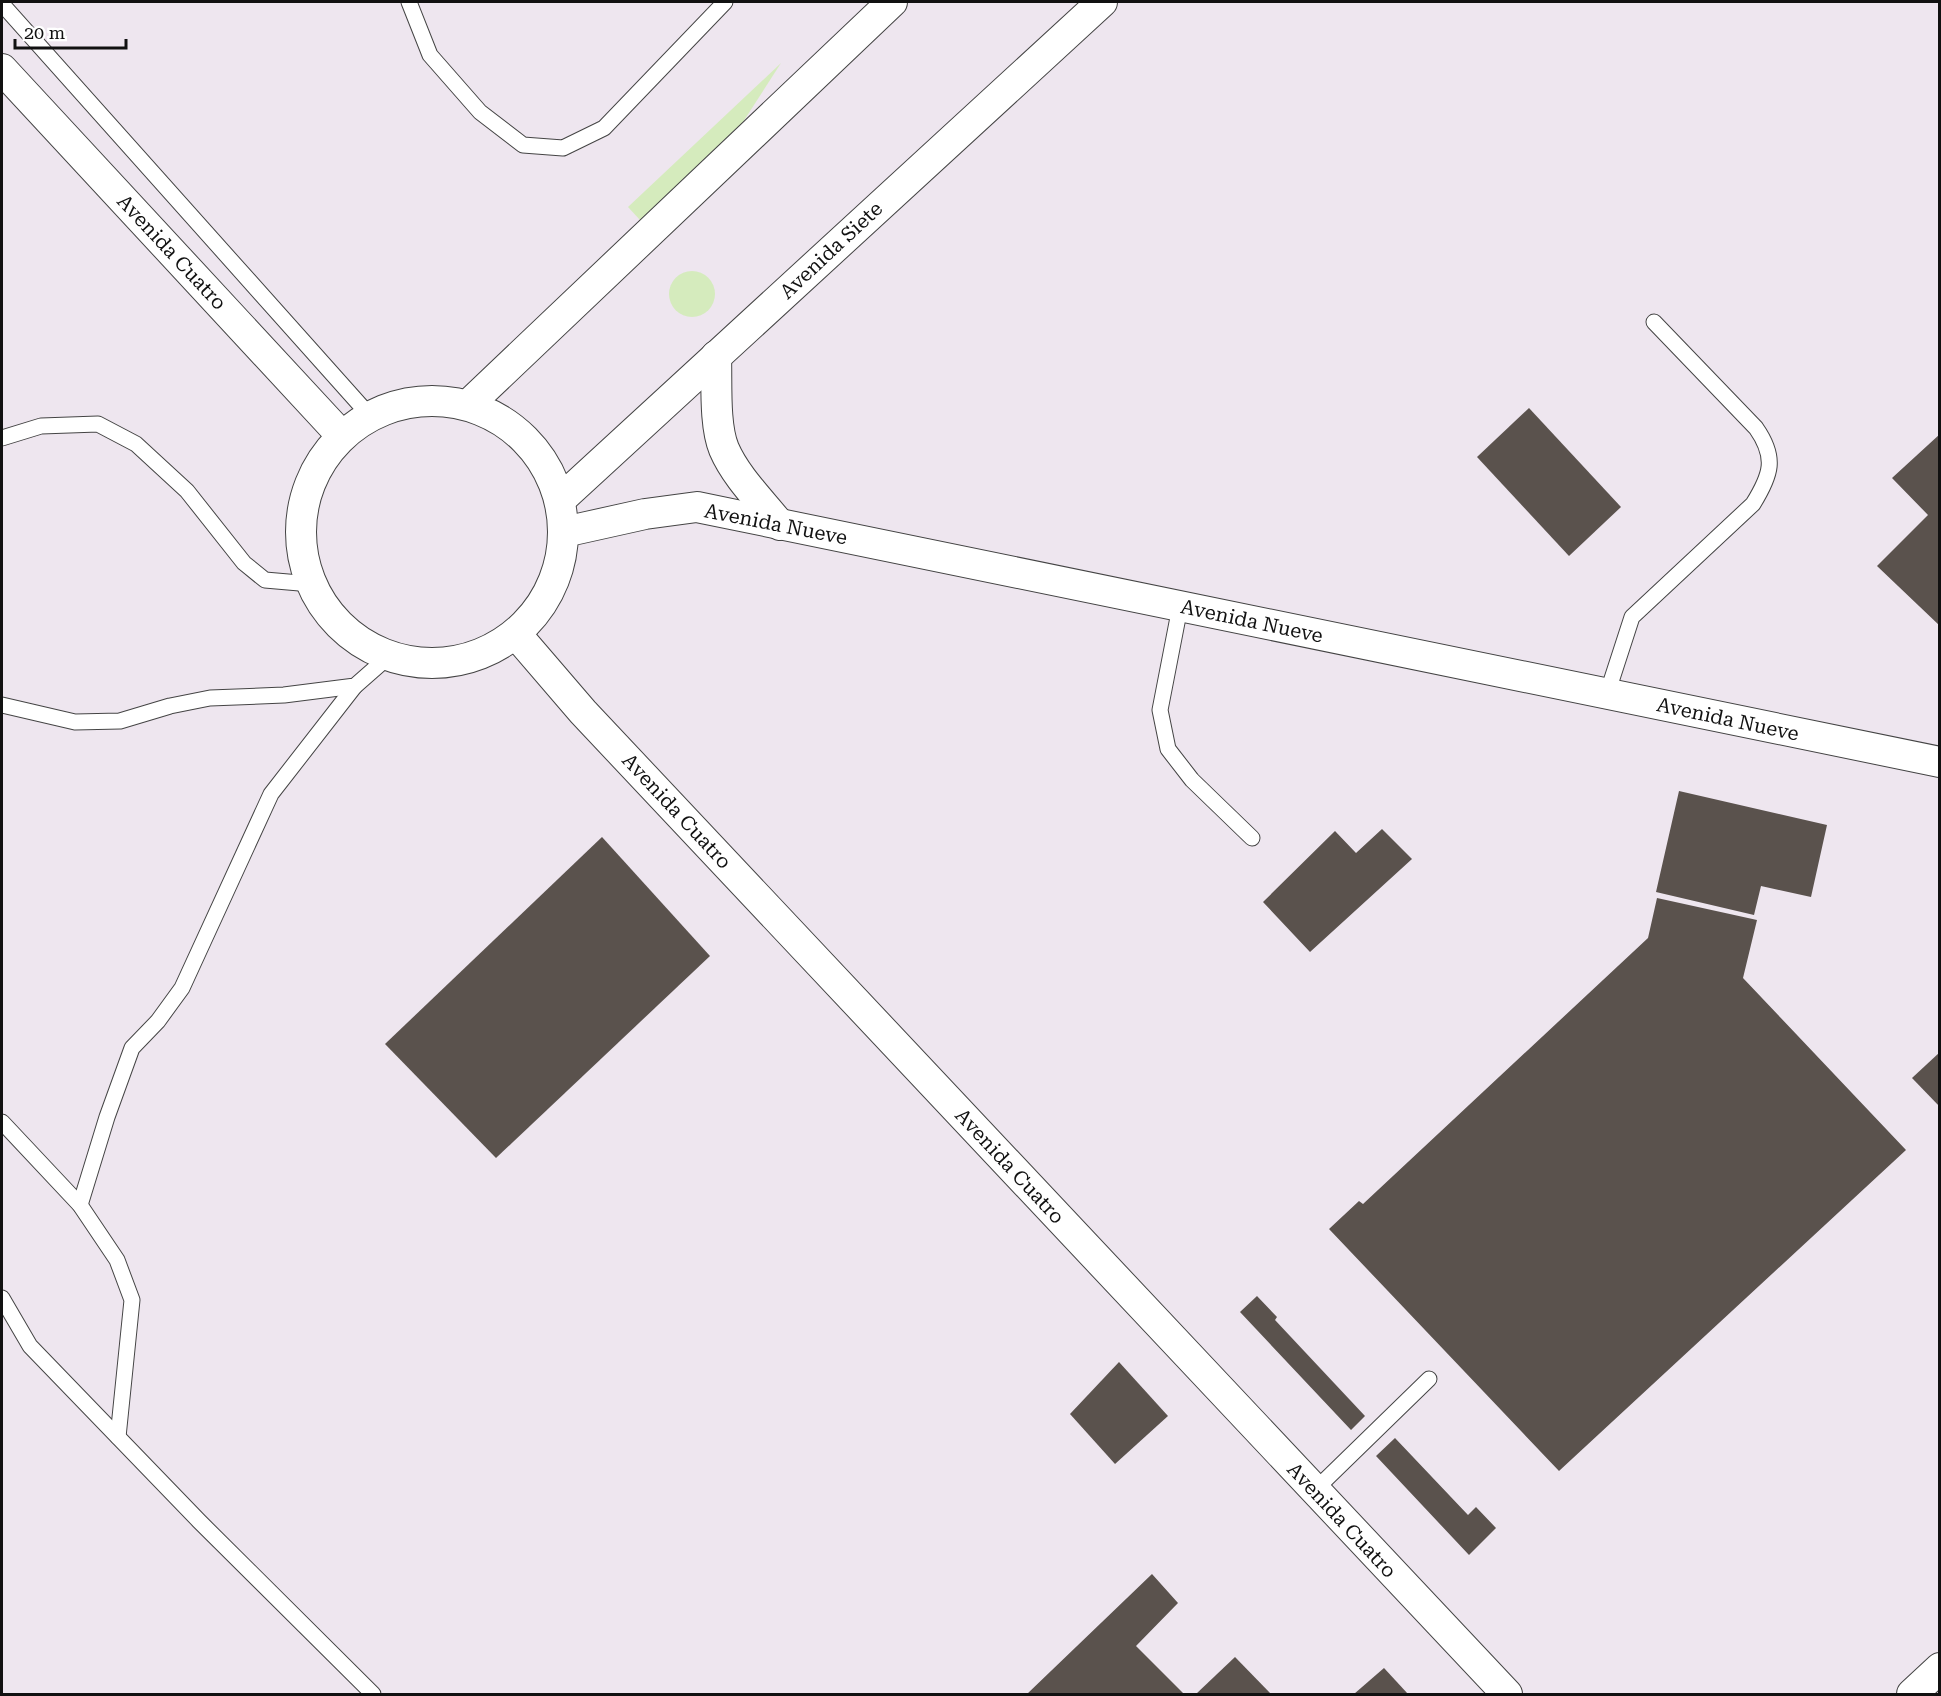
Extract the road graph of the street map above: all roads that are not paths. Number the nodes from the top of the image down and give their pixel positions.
1 (409, 2) edge
2 (726, 2) edge
3 (892, 2) edge
4 (1102, 2) edge
5 (2, 4) edge
6 (2, 69) edge
7 (1654, 322) dead end
8 (716, 356) junction
9 (468, 405) junction
10 (370, 416) junction
11 (342, 436) junction
12 (2, 438) edge
13 (560, 500) junction
14 (780, 525) junction
15 (564, 532) junction
16 (311, 584) junction
17 (1180, 607) junction
18 (516, 634) junction
19 (388, 657) junction
20 (355, 686) junction
21 (1607, 694) junction
22 (2, 705) edge
23 (1940, 762) edge
24 (1252, 838) dead end
25 (2, 1122) edge
26 (80, 1205) junction
27 (2, 1298) edge
28 (1429, 1379) dead end
29 (118, 1437) junction
30 (1315, 1490) junction
31 (1940, 1668) edge
32 (373, 1695) edge
33 (1507, 1695) edge
34 (1912, 1695) edge

1 - 2 lane
3 - 9 street
4 - 8 street, Avenida Siete
5 - 10 lane
6 - 11 street, Avenida Cuatro
7 - 21 lane
8 - 13 street, Avenida Siete
8 - 14 street
9 - 10 street
9 - 13 street
10 - 11 street
11 - 16 street
12 - 16 lane
13 - 15 street
14 - 15 street, Avenida Nueve
14 - 17 street, Avenida Nueve
15 - 18 street
16 - 19 street
17 - 21 street, Avenida Nueve
17 - 24 lane
18 - 19 street
18 - 30 street, Avenida Cuatro
19 - 20 lane
20 - 22 lane
20 - 26 lane
21 - 23 street, Avenida Nueve
25 - 26 lane
26 - 29 lane
27 - 29 lane
28 - 30 lane
29 - 32 lane
30 - 33 street, Avenida Cuatro
31 - 34 street

